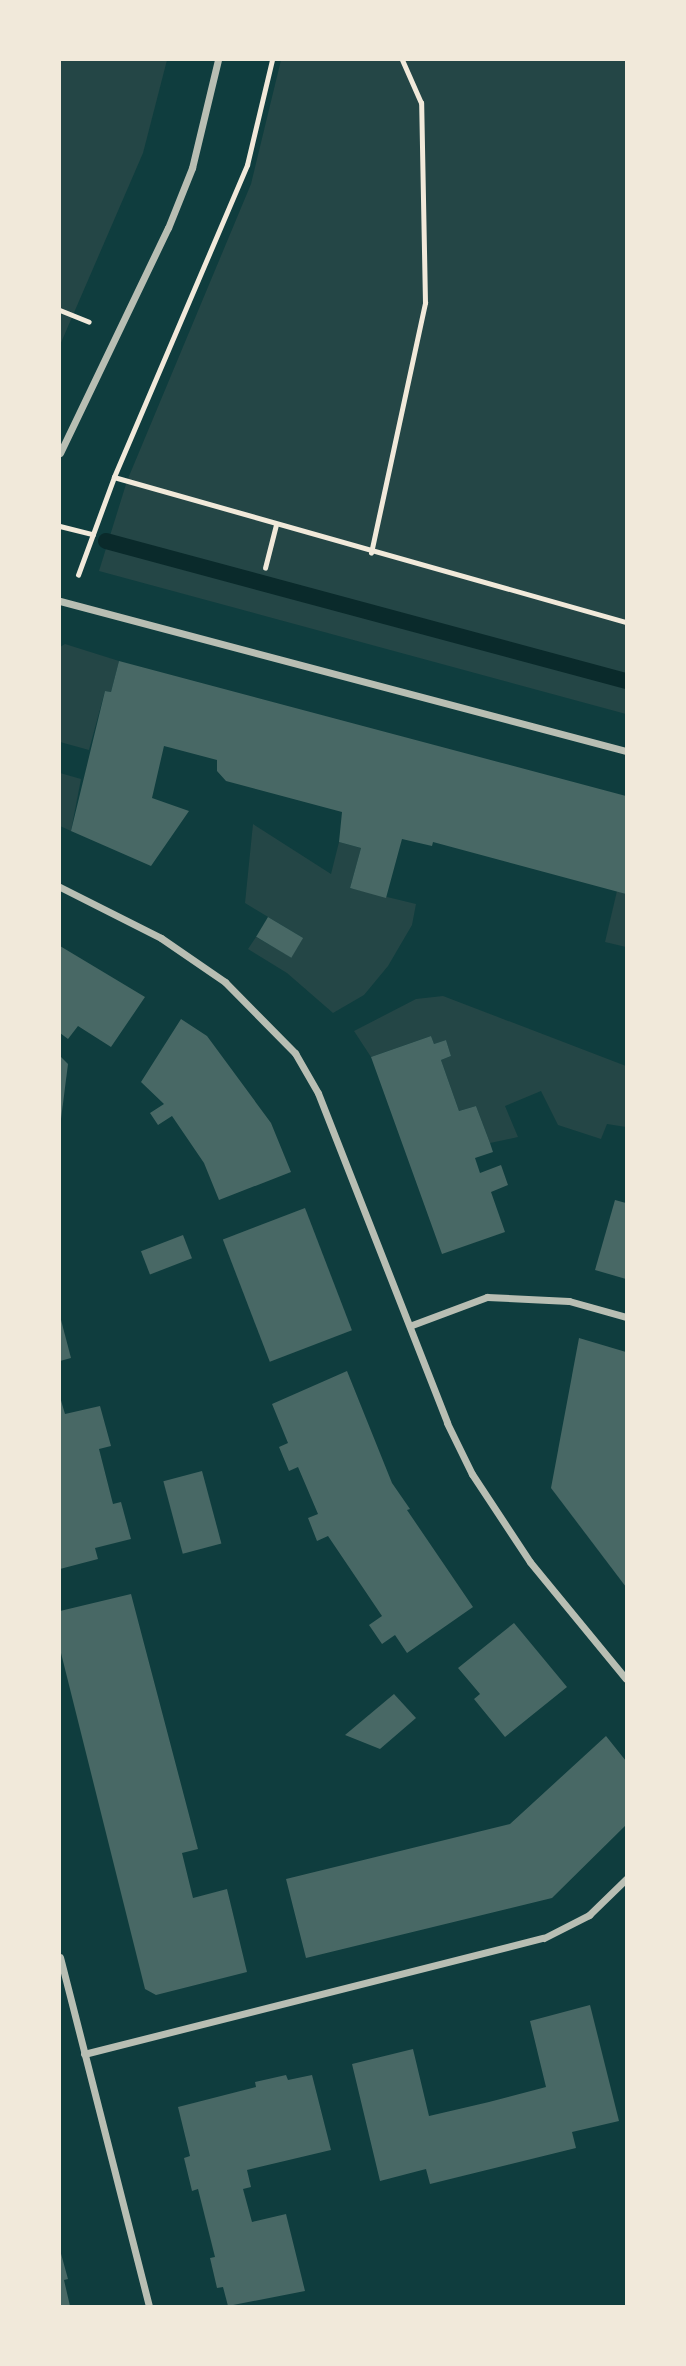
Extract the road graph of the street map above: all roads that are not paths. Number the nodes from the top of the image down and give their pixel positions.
1 (218, 60) edge
2 (60, 453) edge
3 (60, 601) edge
4 (626, 751) edge
5 (60, 887) edge
6 (626, 1317) edge
7 (412, 1325) junction
8 (626, 1679) edge
9 (626, 1880) edge
10 (60, 1957) edge
11 (83, 2054) junction
12 (149, 2306) edge

1 - 2 street
3 - 4 street
5 - 7 street
6 - 7 street
7 - 8 street
9 - 11 street
10 - 11 street
11 - 12 street

